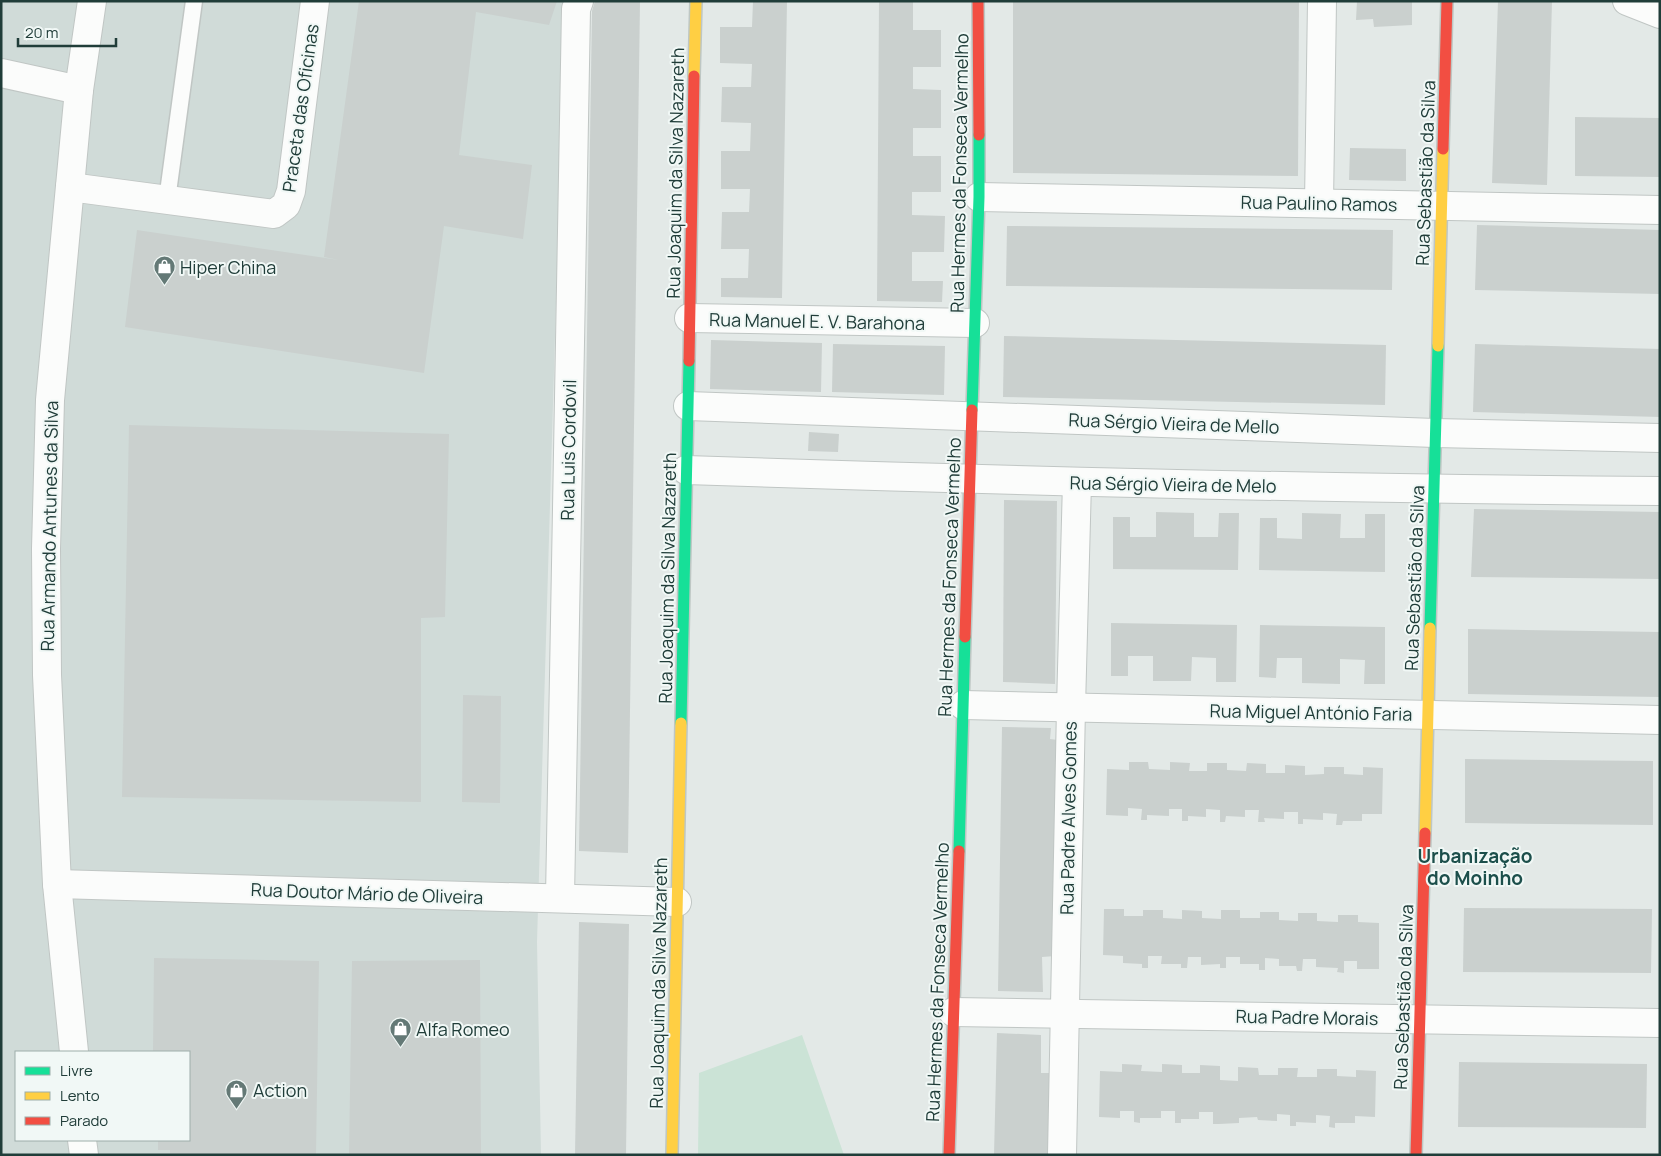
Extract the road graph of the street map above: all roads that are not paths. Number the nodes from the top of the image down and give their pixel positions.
1 (92, 1) edge
2 (194, 1) edge
3 (315, 1) edge
4 (579, 1) edge
5 (696, 1) edge
6 (978, 1) edge
7 (1322, 1) edge
8 (1447, 1) edge
9 (1627, 1) edge
10 (1660, 14) edge
11 (1, 73) edge
12 (79, 90) junction
13 (70, 187) junction
14 (979, 197) junction
15 (167, 200) junction
16 (1319, 203) junction
17 (1442, 206) junction
18 (1660, 210) edge
19 (689, 318) junction
20 (975, 324) junction
21 (688, 406) junction
22 (972, 415) junction
23 (1435, 433) junction
24 (1660, 438) edge
25 (686, 470) junction
26 (970, 479) junction
27 (1077, 482) junction
28 (1434, 490) junction
29 (1660, 491) edge
30 (963, 705) junction
31 (1070, 707) junction
32 (1428, 715) junction
33 (1660, 720) edge
34 (57, 884) junction
35 (560, 898) junction
36 (677, 902) junction
37 (954, 1012) junction
38 (1064, 1013) junction
39 (1420, 1019) junction
40 (1660, 1023) edge
41 (74, 1051) edge
42 (82, 1141) edge
43 (84, 1155) edge
44 (672, 1155) edge
45 (949, 1155) edge
46 (1062, 1155) edge
47 (1416, 1155) edge

1 - 12 street, Rua Armando Antunes da Silva
2 - 15 lane
3 - 15 street, Praceta das Oficinas
4 - 35 street, Rua Luis Cordovil
5 - 19 street, Rua Joaquim da Silva Nazareth
6 - 14 street, Rua Hermes da Fonseca Vermelho
7 - 16 street
8 - 17 street, Rua Sebastião da Silva
9 - 10 street
11 - 12 street
12 - 13 street, Rua Armando Antunes da Silva
13 - 15 street, Praceta das Oficinas
13 - 34 street, Rua Armando Antunes da Silva
14 - 16 street, Rua Paulino Ramos
14 - 20 street, Rua Hermes da Fonseca Vermelho
16 - 17 street, Rua Paulino Ramos
17 - 18 street, Rua Paulino Ramos
17 - 23 street, Rua Sebastião da Silva
19 - 20 street, Rua Manuel E. V. Barahona
19 - 21 street, Rua Joaquim da Silva Nazareth
20 - 22 street, Rua Hermes da Fonseca Vermelho
21 - 22 street, Rua Sérgio Vieira de Mello
21 - 25 street, Rua Joaquim da Silva Nazareth
22 - 23 street, Rua Sérgio Vieira de Mello
22 - 26 street, Rua Hermes da Fonseca Vermelho
23 - 24 street, Rua Sérgio Vieira de Mello
23 - 28 street, Rua Sebastião da Silva
25 - 26 street, Rua Sérgio Vieira de Melo
25 - 36 street, Rua Joaquim da Silva Nazareth
26 - 27 street, Rua Sérgio Vieira de Melo
26 - 30 street, Rua Hermes da Fonseca Vermelho
27 - 28 street, Rua Sérgio Vieira de Melo
27 - 31 street, Rua Padre Alves Gomes
28 - 29 street, Rua Sérgio Vieira de Melo
28 - 32 street, Rua Sebastião da Silva
30 - 31 street, Rua Miguel António Faria
30 - 37 street, Rua Hermes da Fonseca Vermelho
31 - 32 street, Rua Miguel António Faria
31 - 38 street, Rua Padre Alves Gomes
32 - 33 street, Rua Miguel António Faria
32 - 39 street, Rua Sebastião da Silva
34 - 35 street, Rua Doutor Mário de Oliveira
34 - 41 street, Rua Armando Antunes da Silva
35 - 36 street, Rua Doutor Mário de Oliveira
36 - 44 street, Rua Joaquim da Silva Nazareth
37 - 38 street, Rua Padre Morais
37 - 45 street, Rua Hermes da Fonseca Vermelho
38 - 39 street, Rua Padre Morais
38 - 46 street, Rua Padre Alves Gomes
39 - 40 street, Rua Padre Morais
39 - 47 street, Rua Sebastião da Silva
42 - 43 street

